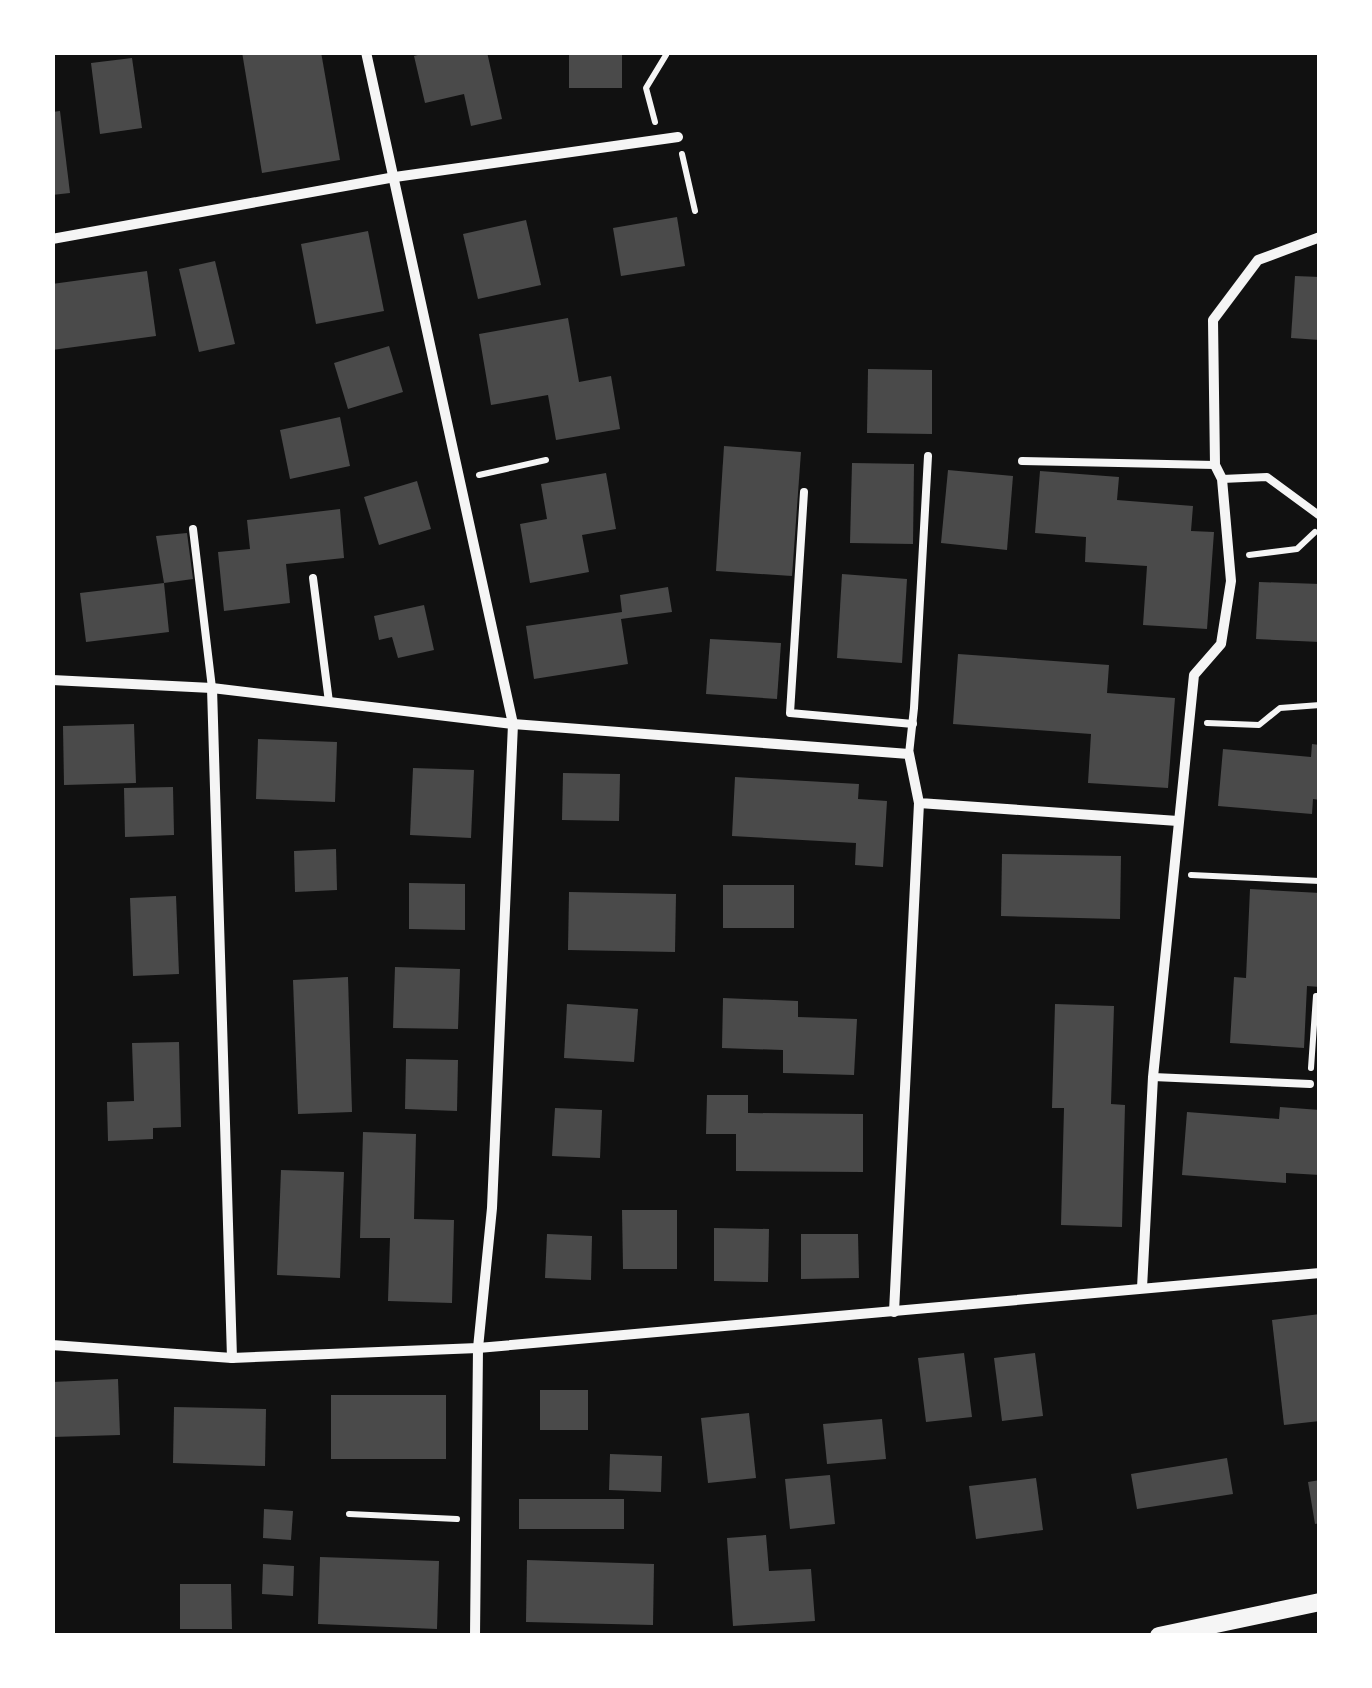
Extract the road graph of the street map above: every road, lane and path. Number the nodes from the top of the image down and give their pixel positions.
1 (366, 52) edge
2 (666, 54) edge
3 (678, 137) joint
4 (659, 140) junction
5 (395, 176) junction
6 (695, 211) dead end
7 (1320, 237) edge
8 (52, 239) edge
9 (928, 456) dead end
10 (546, 460) dead end
11 (1022, 461) dead end
12 (1215, 466) junction
13 (1222, 479) junction
14 (460, 480) junction
15 (804, 492) dead end
16 (1320, 516) edge
17 (1320, 527) edge
18 (193, 528) dead end
19 (1228, 558) junction
20 (313, 578) dead end
21 (52, 680) edge
22 (212, 688) junction
23 (329, 702) junction
24 (1320, 705) edge
25 (1189, 722) junction
26 (513, 724) junction
27 (913, 724) junction
28 (909, 754) junction
29 (919, 803) junction
30 (1178, 821) junction
31 (1172, 874) junction
32 (1320, 881) edge
33 (1320, 997) edge
34 (1153, 1077) junction
35 (1310, 1084) joint
36 (1320, 1272) edge
37 (1142, 1288) junction
38 (894, 1312) junction
39 (52, 1345) edge
40 (478, 1348) junction
41 (232, 1358) junction
42 (348, 1514) dead end
43 (476, 1520) junction
44 (1320, 1602) edge
45 (1182, 1633) edge
46 (475, 1636) edge
47 (1160, 1636) edge

1 - 5 street
2 - 4 path
3 - 4 street
3 - 6 path
4 - 5 street
5 - 8 street
5 - 14 street
7 - 12 street
9 - 27 lane
10 - 14 path
11 - 12 lane
12 - 13 street
13 - 16 lane
13 - 19 street
14 - 26 street
15 - 27 lane
17 - 19 path
18 - 22 lane
19 - 25 street
20 - 23 lane
21 - 22 street
22 - 23 street
22 - 41 street
23 - 26 street
24 - 25 path
25 - 30 street
26 - 28 street
26 - 40 street
27 - 28 lane
28 - 29 street
29 - 30 street
29 - 38 street
30 - 31 street
31 - 32 path
31 - 34 street
33 - 35 path
34 - 35 lane
34 - 37 street
36 - 37 street
37 - 38 street
38 - 40 street
39 - 41 street
40 - 41 street
40 - 43 street
42 - 43 path
43 - 46 street
44 - 45 street
45 - 47 street

